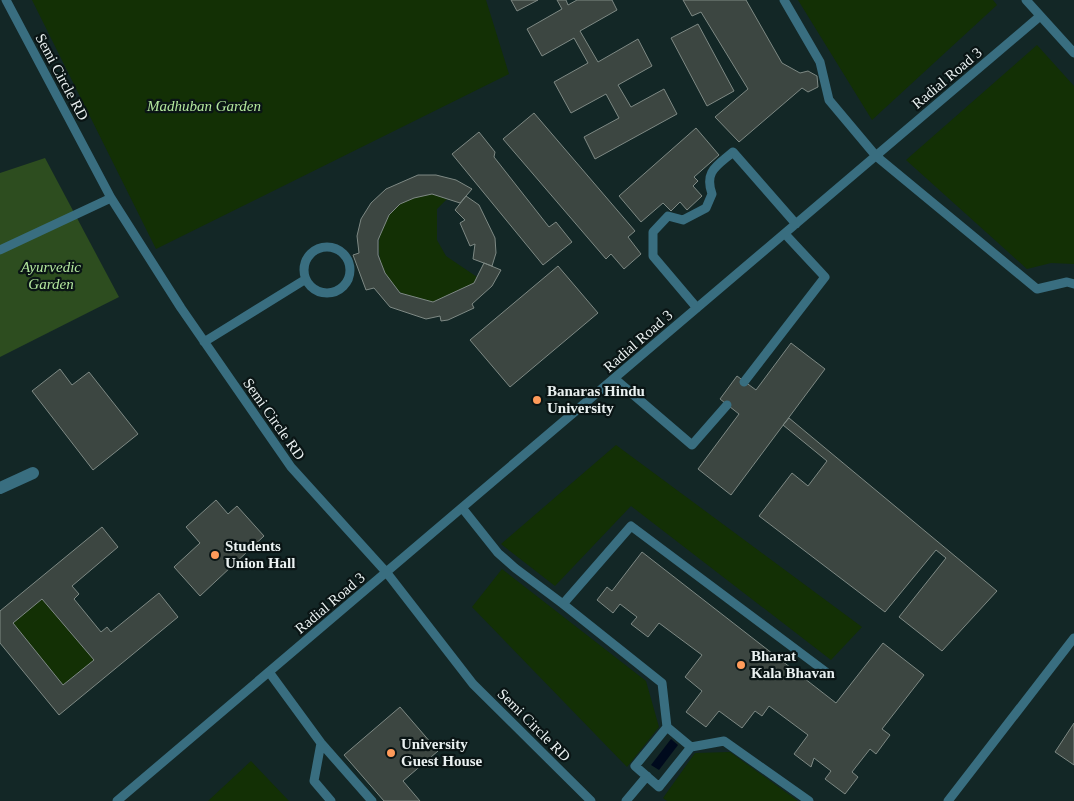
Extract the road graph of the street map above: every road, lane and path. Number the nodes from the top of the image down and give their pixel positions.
1 (6, 0) edge
2 (784, 0) edge
3 (1026, 0) edge
4 (1039, 17) junction
5 (1074, 53) edge
6 (876, 156) junction
7 (112, 198) junction
8 (796, 224) junction
9 (785, 234) junction
10 (0, 250) edge
11 (306, 279) junction
12 (1074, 284) edge
13 (698, 308) junction
14 (204, 342) junction
15 (615, 379) junction
16 (744, 382) dead end
17 (727, 404) dead end
18 (33, 473) dead end
19 (0, 488) edge
20 (463, 509) junction
21 (387, 573) junction
22 (563, 604) junction
23 (1074, 638) edge
24 (269, 672) junction
25 (826, 672) dead end
26 (666, 727) junction
27 (321, 743) junction
28 (691, 747) junction
29 (647, 776) junction
30 (117, 801) edge
31 (331, 801) edge
32 (372, 801) edge
33 (591, 801) edge
34 (626, 801) edge
35 (809, 801) edge
36 (948, 801) edge

1 - 7 lane, Semi Circle RD
2 - 6 lane
3 - 4 lane
4 - 5 lane
4 - 6 lane, Radial Road 3
6 - 8 lane, Radial Road 3
6 - 12 lane
7 - 10 lane
7 - 14 lane, Semi Circle RD
8 - 9 lane, Radial Road 3
8 - 13 lane
9 - 13 lane, Radial Road 3
9 - 16 lane
11 - 11 lane
11 - 14 lane
13 - 15 lane, Radial Road 3
14 - 21 lane, Semi Circle RD
15 - 17 lane
15 - 20 lane, Radial Road 3
18 - 19 street
20 - 21 lane, Radial Road 3
20 - 22 lane
21 - 24 lane, Radial Road 3
21 - 33 lane, Semi Circle RD
22 - 25 lane
22 - 26 lane
23 - 36 lane
24 - 27 lane
24 - 30 lane, Radial Road 3
26 - 28 lane
26 - 29 lane
27 - 31 lane
27 - 32 lane
28 - 29 lane
28 - 35 lane
29 - 34 lane

